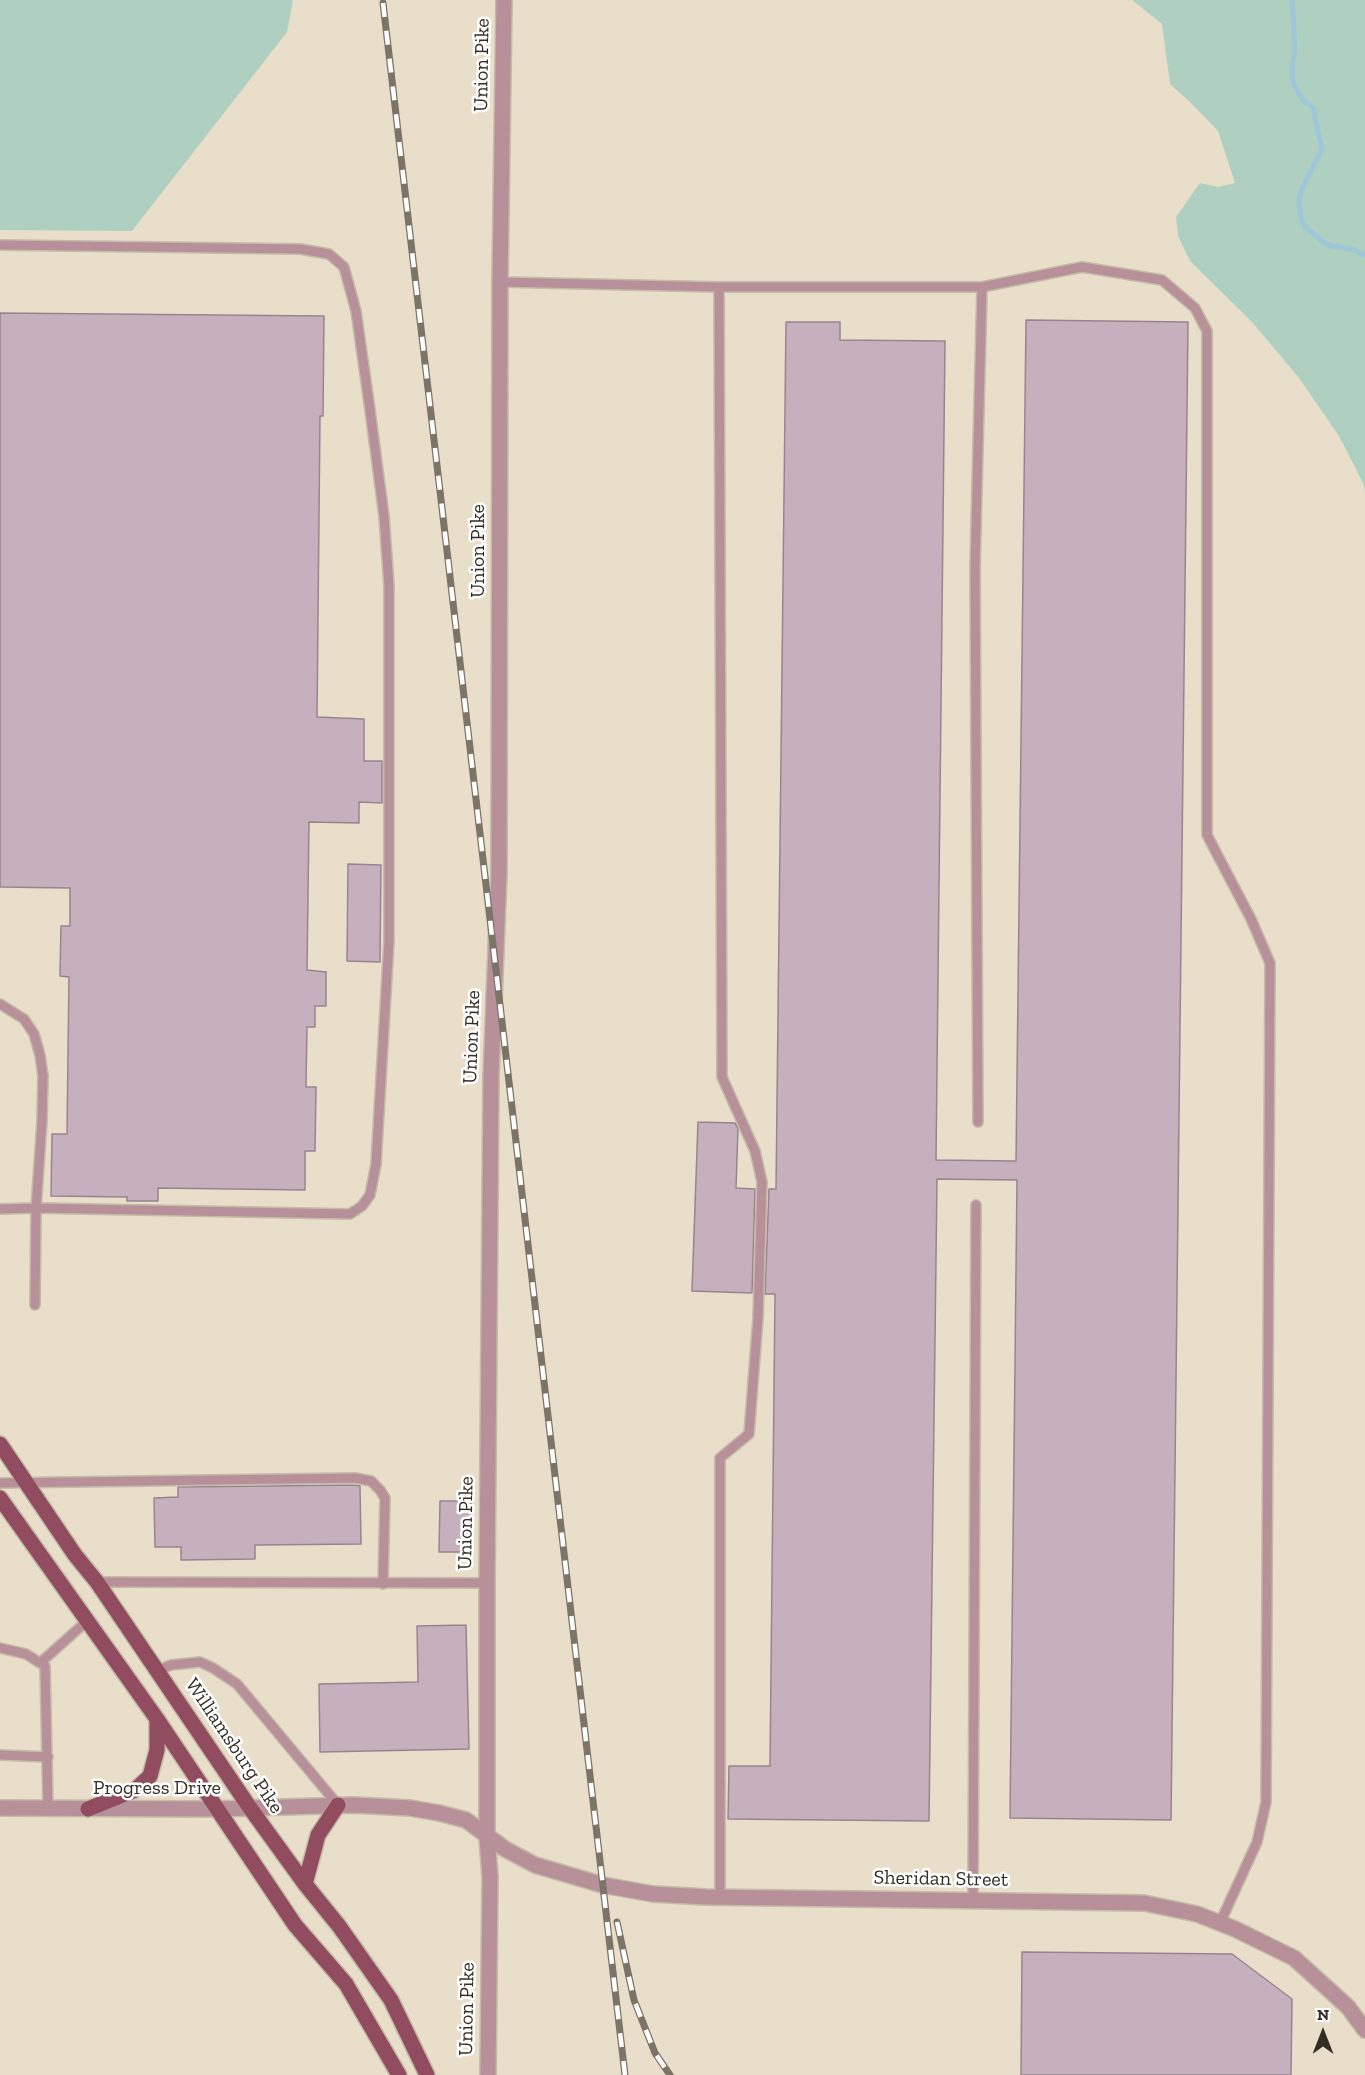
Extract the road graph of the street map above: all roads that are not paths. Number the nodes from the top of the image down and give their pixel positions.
1 (504, 0) edge
2 (0, 245) edge
3 (500, 282) junction
4 (719, 287) junction
5 (982, 287) junction
6 (0, 1004) edge
7 (978, 1122) dead end
8 (976, 1205) dead end
9 (36, 1208) junction
10 (0, 1209) edge
11 (35, 1305) dead end
12 (0, 1444) edge
13 (26, 1482) junction
14 (0, 1483) edge
15 (0, 1498) edge
16 (97, 1582) junction
17 (487, 1583) junction
18 (384, 1584) junction
19 (87, 1622) junction
20 (0, 1648) edge
21 (40, 1663) junction
22 (157, 1671) junction
23 (157, 1719) junction
24 (0, 1755) edge
25 (48, 1757) junction
26 (338, 1805) junction
27 (0, 1808) edge
28 (48, 1808) junction
29 (250, 1808) junction
30 (88, 1809) junction
31 (216, 1809) junction
32 (487, 1837) junction
33 (305, 1884) junction
34 (720, 1898) junction
35 (973, 1901) junction
36 (1220, 1923) junction
37 (1365, 2030) edge
38 (399, 2075) edge
39 (427, 2075) edge
40 (488, 2075) edge

1 - 3 street, Union Pike
2 - 9 lane
3 - 4 lane
3 - 17 street, Union Pike
4 - 5 lane
4 - 34 lane
5 - 7 lane
5 - 36 lane
6 - 9 lane
8 - 35 lane
9 - 10 lane
9 - 11 lane
12 - 13 main road, Williamsburg Pike
13 - 14 lane
13 - 16 main road, Williamsburg Pike
13 - 18 lane
15 - 19 main road
16 - 18 lane
16 - 22 main road, Williamsburg Pike
17 - 18 lane
17 - 32 street, Union Pike
19 - 21 lane
19 - 23 main road
20 - 21 lane
21 - 25 lane
22 - 26 lane
22 - 29 main road, Williamsburg Pike
23 - 30 main road
23 - 31 main road
24 - 25 lane
25 - 28 lane
26 - 29 street, Progress Drive
26 - 32 street, Progress Drive
26 - 33 main road
27 - 28 street, Progress Drive
28 - 30 street, Progress Drive
29 - 31 street, Progress Drive
29 - 33 main road, Williamsburg Pike
30 - 31 street, Progress Drive
31 - 38 main road
32 - 34 street, Sheridan Street
32 - 40 street, Union Pike
33 - 39 main road, Williamsburg Pike
34 - 35 street, Sheridan Street
35 - 36 street, Sheridan Street
36 - 37 street, Sheridan Street

